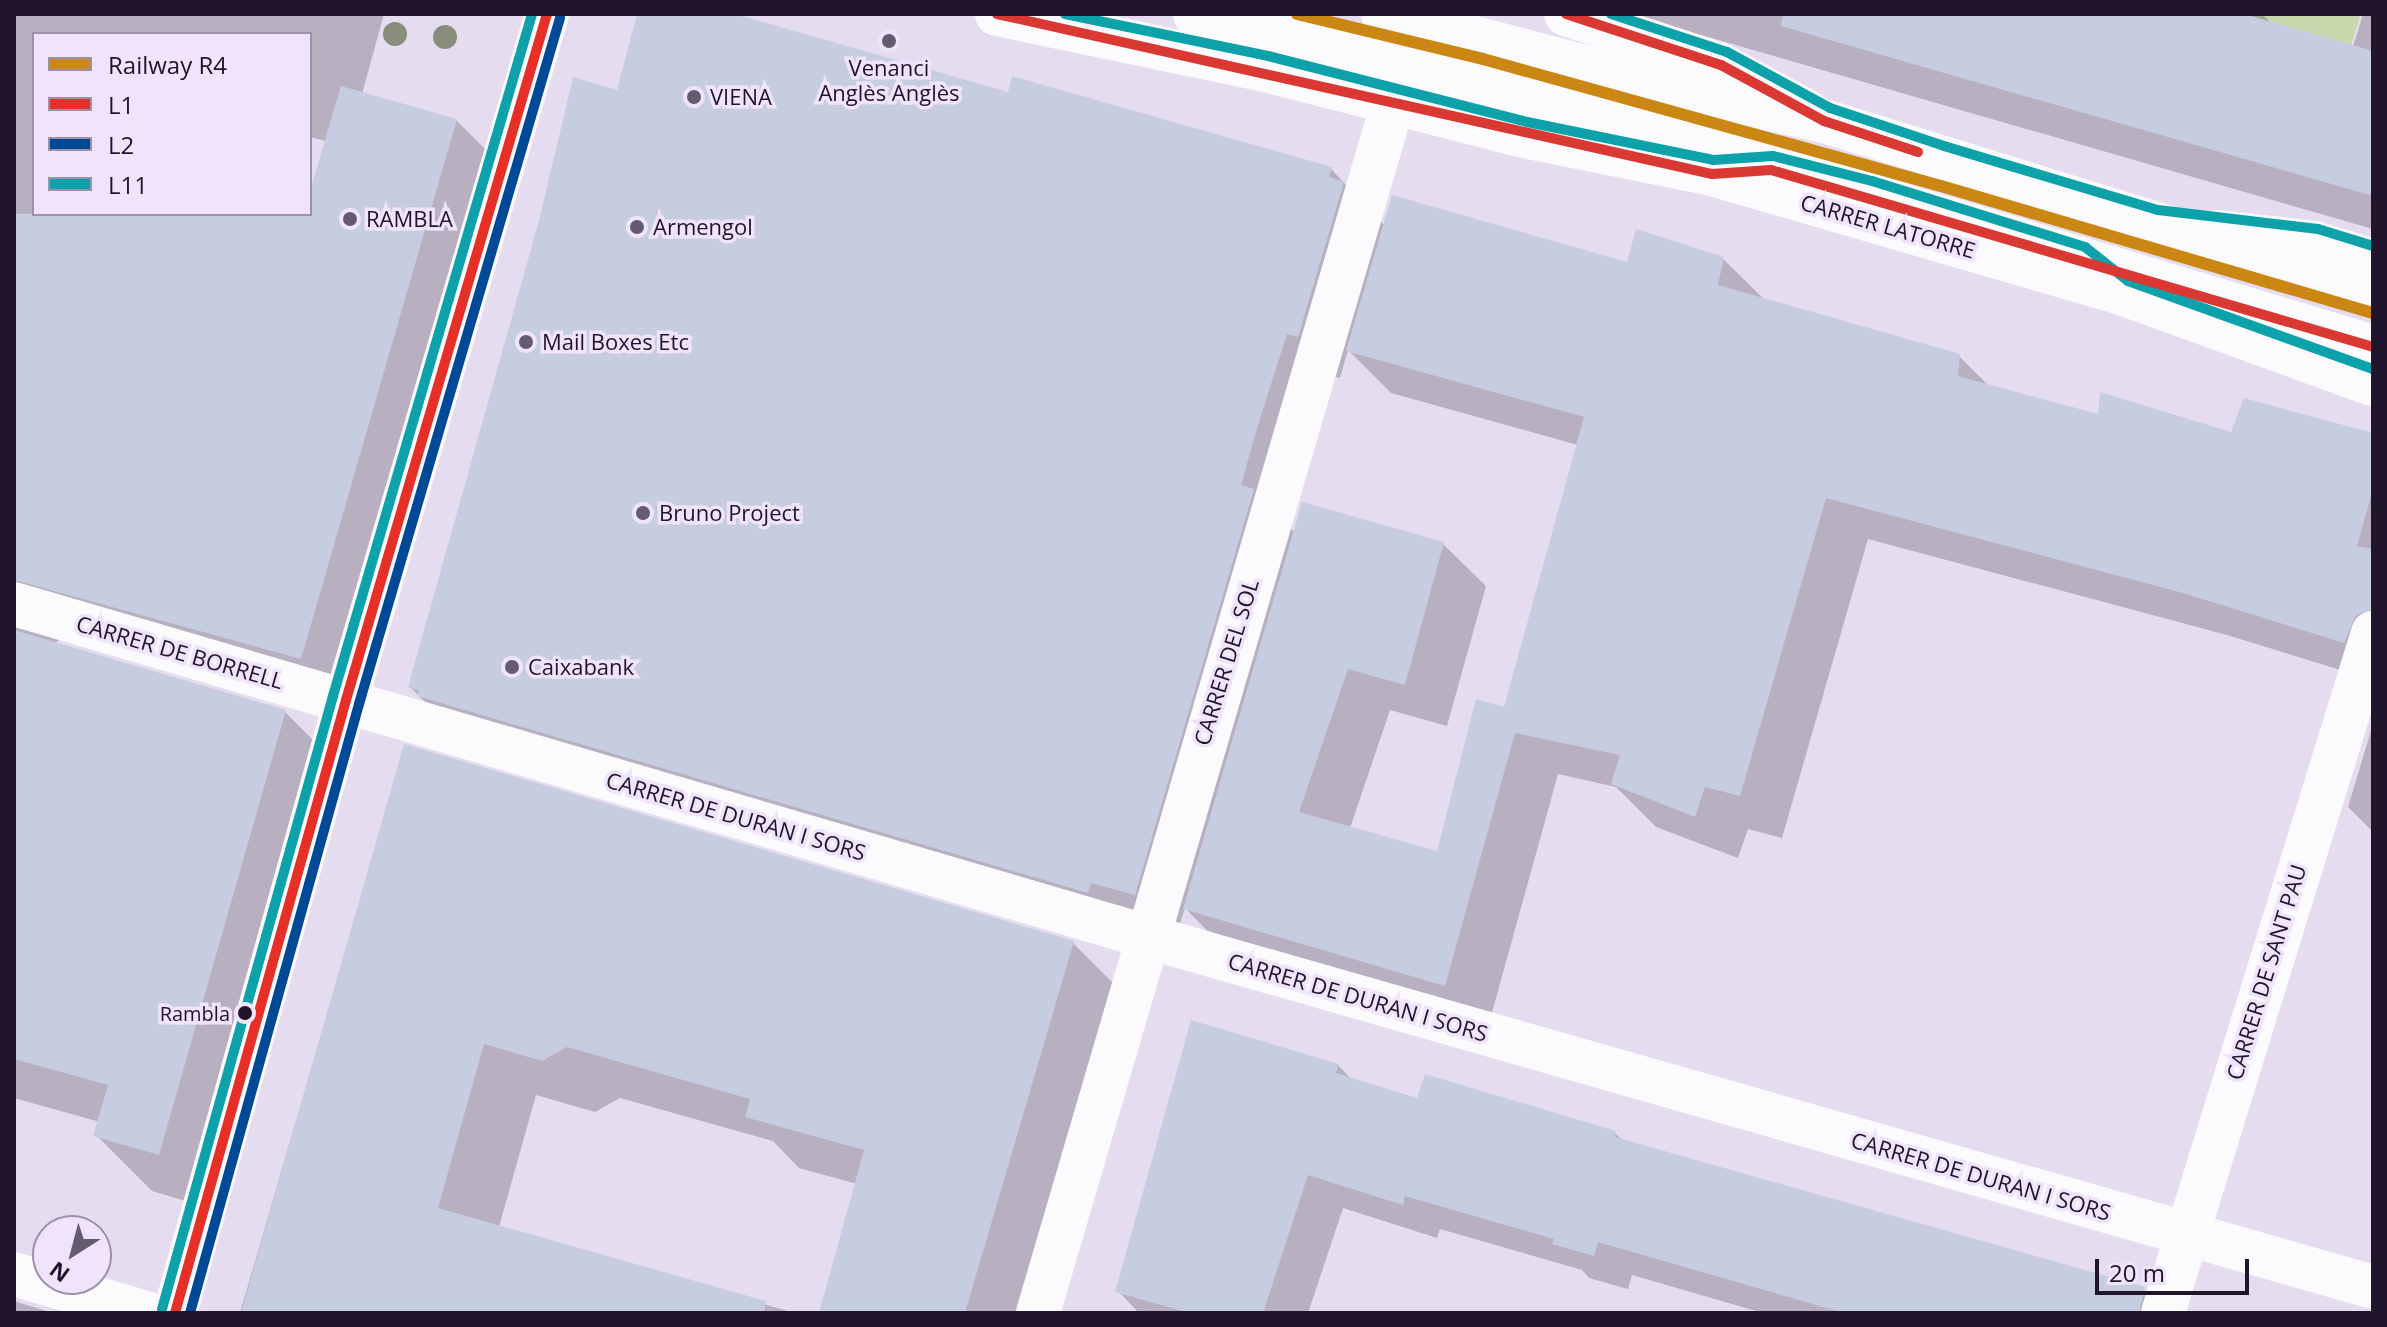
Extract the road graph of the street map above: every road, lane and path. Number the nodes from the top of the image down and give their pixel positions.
1 (547, 14) edge
2 (997, 14) edge
3 (1195, 14) edge
4 (1566, 14) edge
5 (1408, 17) edge
6 (1398, 84) junction
7 (1782, 97) junction
8 (1824, 121) junction
9 (1771, 170) junction
10 (1712, 174) junction
11 (2155, 224) junction
12 (2262, 237) junction
13 (2080, 260) junction
14 (2373, 261) edge
15 (2373, 291) edge
16 (2121, 293) junction
17 (2373, 347) edge
18 (2373, 384) edge
19 (14, 604) edge
20 (2373, 633) edge
21 (346, 700) junction
22 (1145, 936) junction
23 (2187, 1234) junction
24 (14, 1274) edge
25 (2373, 1287) edge
26 (146, 1313) edge
27 (175, 1313) edge
28 (1038, 1313) edge
29 (2163, 1313) edge

1 - 21 street
2 - 6 street
3 - 6 street
4 - 7 street
5 - 6 street, CARRER DEL SOL
5 - 8 street
6 - 9 street
6 - 10 street
6 - 22 street, CARRER DEL SOL
7 - 8 street
7 - 12 street
8 - 11 street
9 - 10 street
9 - 13 street
10 - 16 street, CARRER LATORRE
11 - 12 street
11 - 15 street
12 - 14 street
13 - 16 street, CARRER LATORRE
13 - 17 street
16 - 18 street, CARRER LATORRE
19 - 21 street, CARRER DE BORRELL
20 - 23 street, CARRER DE SANT PAU
21 - 22 street, CARRER DE DURAN I SORS
21 - 27 street
22 - 23 street, CARRER DE DURAN I SORS
22 - 28 street, CARRER DEL SOL
23 - 25 street, CARRER DE DURAN I SORS
23 - 29 street, CARRER DE SANT PAU
24 - 26 street

